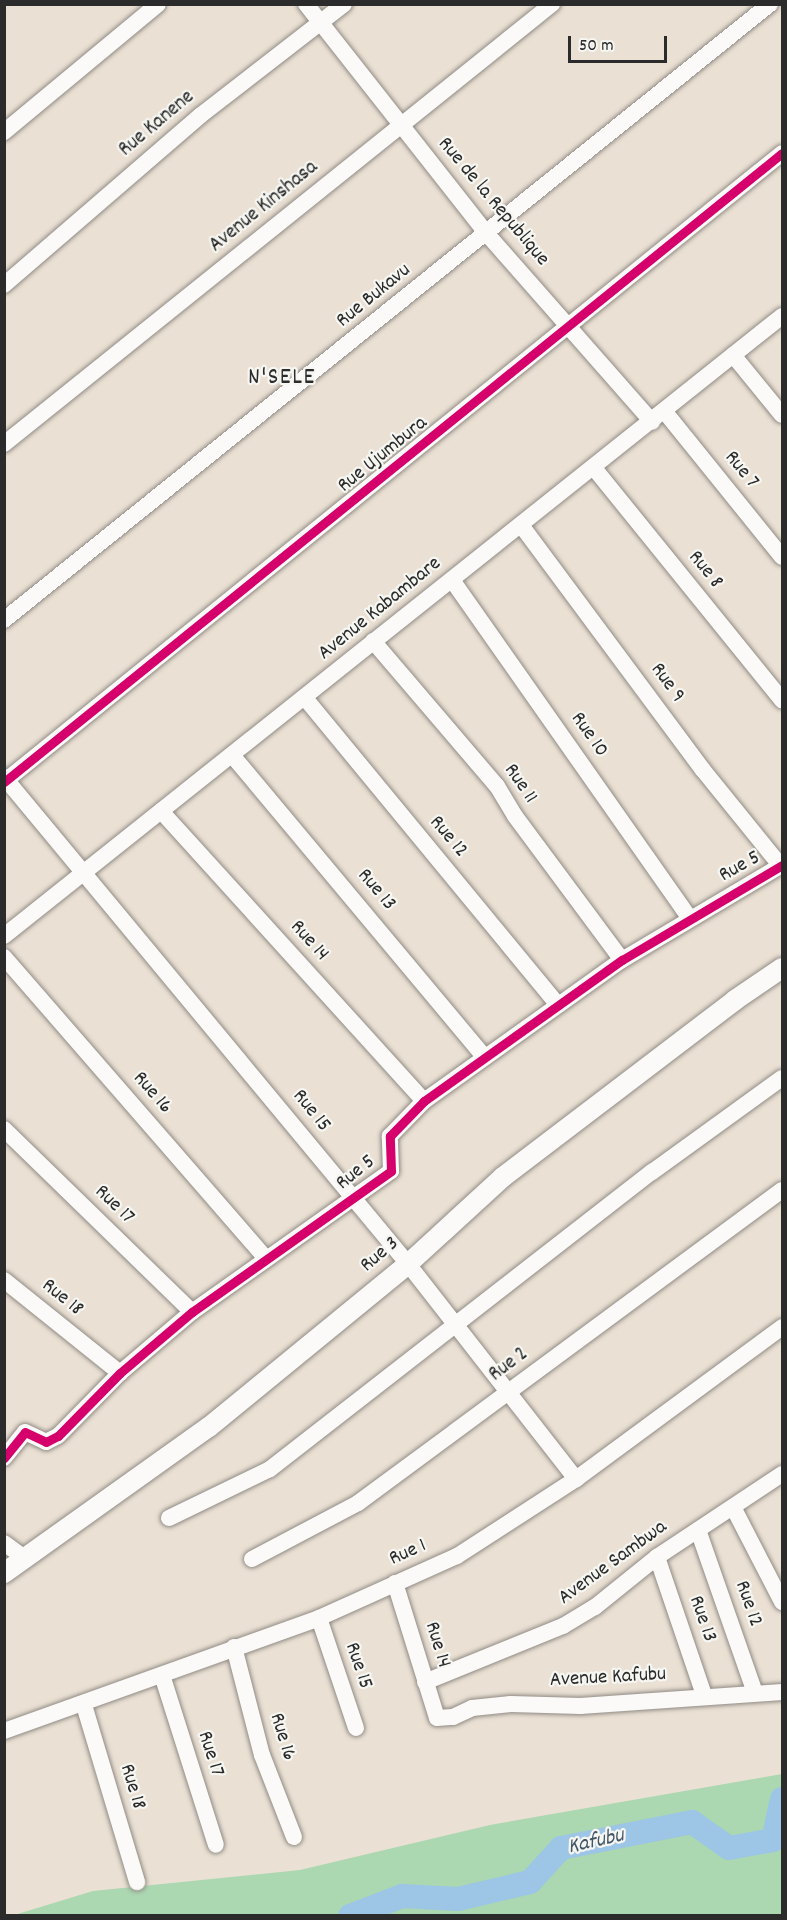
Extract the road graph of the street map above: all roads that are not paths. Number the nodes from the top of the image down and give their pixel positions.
1 (158, 4) edge
2 (306, 4) edge
3 (344, 4) edge
4 (552, 4) edge
5 (770, 4) edge
6 (320, 23) junction
7 (402, 126) junction
8 (4, 132) edge
9 (783, 153) edge
10 (487, 234) junction
11 (4, 285) edge
12 (783, 316) edge
13 (570, 327) junction
14 (733, 355) junction
15 (783, 415) edge
16 (659, 417) junction
17 (4, 444) edge
18 (594, 468) junction
19 (521, 525) junction
20 (783, 557) edge
21 (452, 580) junction
22 (4, 620) edge
23 (373, 641) junction
24 (305, 698) junction
25 (783, 700) edge
26 (232, 756) junction
27 (5, 780) edge
28 (161, 811) junction
29 (782, 865) edge
30 (86, 872) junction
31 (689, 917) junction
32 (4, 936) edge
33 (4, 957) edge
34 (622, 960) junction
35 (783, 969) edge
36 (558, 1005) junction
37 (484, 1056) junction
38 (783, 1078) edge
39 (424, 1101) junction
40 (4, 1129) edge
41 (783, 1190) edge
42 (354, 1200) junction
43 (266, 1258) junction
44 (408, 1264) junction
45 (4, 1280) edge
46 (192, 1312) junction
47 (455, 1324) junction
48 (783, 1327) edge
49 (120, 1373) junction
50 (510, 1393) junction
51 (4, 1458) edge
52 (783, 1474) edge
53 (576, 1479) junction
54 (733, 1507) junction
55 (169, 1518) dead end
56 (698, 1530) junction
57 (4, 1543) edge
58 (657, 1557) junction
59 (26, 1559) junction
60 (252, 1559) dead end
61 (4, 1573) edge
62 (395, 1583) junction
63 (783, 1602) edge
64 (319, 1618) junction
65 (234, 1647) junction
66 (162, 1675) junction
67 (425, 1682) junction
68 (783, 1692) edge
69 (755, 1693) junction
70 (704, 1695) junction
71 (84, 1705) junction
72 (437, 1719) joint
73 (356, 1728) dead end
74 (4, 1731) edge
75 (294, 1837) dead end
76 (216, 1845) dead end
77 (137, 1882) dead end

1 - 8 street
2 - 6 street, Rue de la Republique
3 - 6 street, Rue Kanene
4 - 7 street, Avenue Kinshasa
5 - 10 street, Rue Bukavu
6 - 7 street, Rue de la Republique
6 - 11 street, Rue Kanene
7 - 10 street, Rue de la Republique
7 - 17 street, Avenue Kinshasa
9 - 13 street, Rue Ujumbura
10 - 13 street, Rue de la Republique
10 - 22 street, Rue Bukavu
12 - 14 street, Avenue Kabambare
13 - 16 street, Rue de la Republique
13 - 27 street, Rue Ujumbura
14 - 15 street
14 - 16 street, Avenue Kabambare
16 - 18 street, Avenue Kabambare
16 - 20 street, Rue 7
18 - 19 street, Avenue Kabambare
18 - 25 street, Rue 8
19 - 21 street, Avenue Kabambare
19 - 29 street, Rue 9
21 - 23 street, Avenue Kabambare
21 - 31 street, Rue 10
23 - 24 street, Avenue Kabambare
23 - 34 street, Rue 11
24 - 26 street, Avenue Kabambare
24 - 36 street, Rue 12
26 - 28 street, Avenue Kabambare
26 - 37 street, Rue 13
27 - 30 street, Rue 15
28 - 30 street, Avenue Kabambare
28 - 39 street, Rue 14
29 - 31 street, Rue 5
30 - 32 street, Avenue Kabambare
30 - 42 street, Rue 15
31 - 34 street, Rue 5
33 - 43 street, Rue 16
34 - 36 street, Rue 5
35 - 44 street, Rue 3
36 - 37 street, Rue 5
37 - 39 street, Rue 5
38 - 47 street
39 - 42 street, Rue 5
40 - 46 street, Rue 17
41 - 50 street, Rue 2
42 - 43 street, Rue 5
42 - 44 street, Rue 15
43 - 46 street, Rue 5
44 - 47 street, Rue 15
44 - 59 street, Rue 3
45 - 49 street, Rue 18
46 - 49 street, Rue 5
47 - 50 street, Rue 15
47 - 55 street
48 - 53 street, Rue 1
49 - 51 street, Rue 5
50 - 53 street, Rue 15
50 - 60 street, Rue 2
52 - 54 street, Avenue Sambwa
53 - 62 street, Rue 1
54 - 56 street, Avenue Sambwa
54 - 63 street
56 - 58 street, Avenue Sambwa
56 - 69 street, Rue 12
57 - 59 street
58 - 67 street, Avenue Sambwa
58 - 70 street, Rue 13
59 - 61 street, Rue 3
62 - 64 street, Rue 1
62 - 67 street, Rue 14
64 - 65 street, Rue 1
64 - 73 street, Rue 15
65 - 66 street, Rue 1
65 - 75 street, Rue 16
66 - 71 street, Rue 1
66 - 76 street, Rue 17
67 - 72 street, Rue 14
68 - 69 street, Avenue Kafubu
69 - 70 street, Avenue Kafubu
70 - 72 street, Avenue Kafubu
71 - 74 street, Rue 1
71 - 77 street, Rue 18

